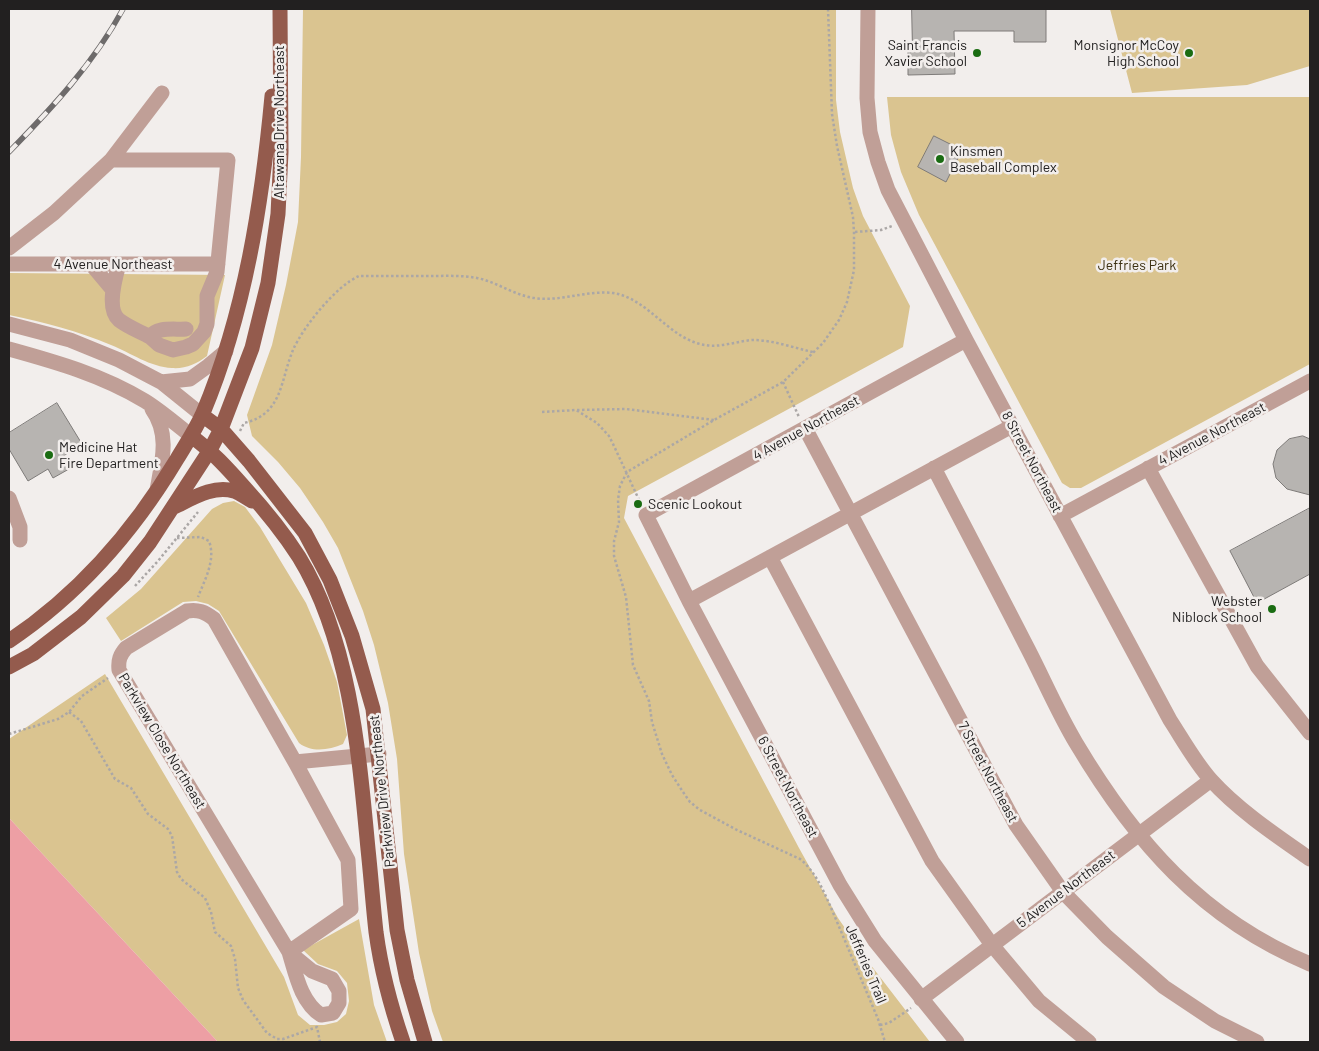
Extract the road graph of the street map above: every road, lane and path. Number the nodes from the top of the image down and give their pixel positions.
1 (868, 9) edge
2 (280, 16) edge
3 (162, 93) dead end
4 (111, 160) junction
5 (904, 220) junction
6 (854, 232) dead end
7 (9, 248) edge
8 (9, 264) edge
9 (91, 264) junction
10 (120, 264) junction
11 (218, 264) junction
12 (112, 288) junction
13 (9, 324) edge
14 (186, 330) dead end
15 (150, 337) junction
16 (966, 340) junction
17 (9, 349) edge
18 (226, 351) junction
19 (813, 352) dead end
20 (1310, 381) edge
21 (161, 382) junction
22 (783, 382) dead end
23 (146, 402) junction
24 (576, 410) junction
25 (542, 412) dead end
26 (202, 414) junction
27 (714, 420) dead end
28 (1012, 426) junction
29 (805, 428) junction
30 (221, 429) junction
31 (191, 436) junction
32 (233, 443) junction
33 (210, 450) junction
34 (934, 468) junction
35 (1148, 468) junction
36 (157, 492) junction
37 (9, 498) edge
38 (172, 508) junction
39 (201, 508) dead end
40 (265, 510) junction
41 (850, 513) junction
42 (646, 515) junction
43 (1060, 516) junction
44 (20, 540) dead end
45 (770, 557) junction
46 (689, 601) junction
47 (194, 610) junction
48 (9, 641) edge
49 (9, 667) edge
50 (119, 670) junction
51 (69, 712) junction
52 (1310, 733) edge
53 (9, 734) edge
54 (379, 754) junction
55 (359, 756) junction
56 (295, 762) junction
57 (1211, 780) junction
58 (1138, 835) junction
59 (1310, 858) edge
60 (1063, 892) junction
61 (826, 895) dead end
62 (992, 945) junction
63 (1310, 964) edge
64 (921, 999) junction
65 (880, 1025) junction
66 (320, 1042) edge
67 (403, 1042) edge
68 (425, 1042) edge
69 (885, 1042) edge
70 (957, 1042) edge
71 (1088, 1042) edge
72 (1257, 1042) edge

1 - 5 street, 8 Street Northeast
2 - 18 main road, Altawana Drive Northeast
2 - 30 main road, Altawana Drive Northeast
3 - 4 street
4 - 7 street
4 - 11 street
5 - 6 path
5 - 16 street, 8 Street Northeast
8 - 9 street, 4 Avenue Northeast
9 - 10 street, 4 Avenue Northeast
9 - 12 street
10 - 11 street, 4 Avenue Northeast
10 - 12 street
11 - 15 street
12 - 15 street
13 - 21 street, Parkview Drive Northeast
14 - 15 street
16 - 28 street, 8 Street Northeast
16 - 29 street, 4 Avenue Northeast
17 - 23 street, Parkview Drive Northeast
18 - 21 street
18 - 26 main road, Altawana Drive Northeast
19 - 32 path
20 - 35 street, 4 Avenue Northeast
21 - 26 street, Parkview Drive Northeast
22 - 29 path
23 - 31 street, Parkview Drive Northeast
23 - 36 street
24 - 25 path
24 - 27 path
24 - 42 path
26 - 30 main road, Parkview Drive Northeast
26 - 31 main road, Altawana Drive Northeast
28 - 34 street
28 - 43 street, 8 Street Northeast
29 - 41 street, 7 Street Northeast
29 - 42 street, 4 Avenue Northeast
30 - 32 main road, Parkview Drive Northeast
30 - 33 main road, Altawana Drive Northeast
31 - 33 main road, Parkview Drive Northeast
31 - 36 main road, Altawana Drive Northeast
32 - 54 main road, Parkview Drive Northeast
33 - 38 main road, Altawana Drive Northeast
33 - 40 main road, Parkview Drive Northeast
34 - 41 street
34 - 58 street
35 - 43 street, 4 Avenue Northeast
35 - 52 street
36 - 48 main road, Altawana Drive Northeast
37 - 44 street
38 - 40 main road
38 - 49 main road, Altawana Drive Northeast
39 - 47 path
40 - 55 main road, Parkview Drive Northeast
41 - 45 street
41 - 60 street, 7 Street Northeast
42 - 46 street, 6 Street Northeast
43 - 57 street, 8 Street Northeast
45 - 46 street
45 - 62 street
46 - 64 street, 6 Street Northeast
47 - 50 street, Parkview Close Northeast
47 - 56 street
50 - 51 path
50 - 56 street, Parkview Close Northeast
51 - 53 path
51 - 66 path
54 - 55 street
54 - 68 main road, Parkview Drive Northeast
55 - 56 street
55 - 67 main road, Parkview Drive Northeast
57 - 58 street, 5 Avenue Northeast
57 - 59 street, 8 Street Northeast
58 - 60 street, 5 Avenue Northeast
58 - 63 street
60 - 62 street, 5 Avenue Northeast
60 - 72 street, 7 Street Northeast
61 - 65 path, Jefferies Trail
62 - 64 street, 5 Avenue Northeast
62 - 71 street
64 - 65 path
64 - 70 street, 6 Street Northeast
65 - 69 path, Jefferies Trail

